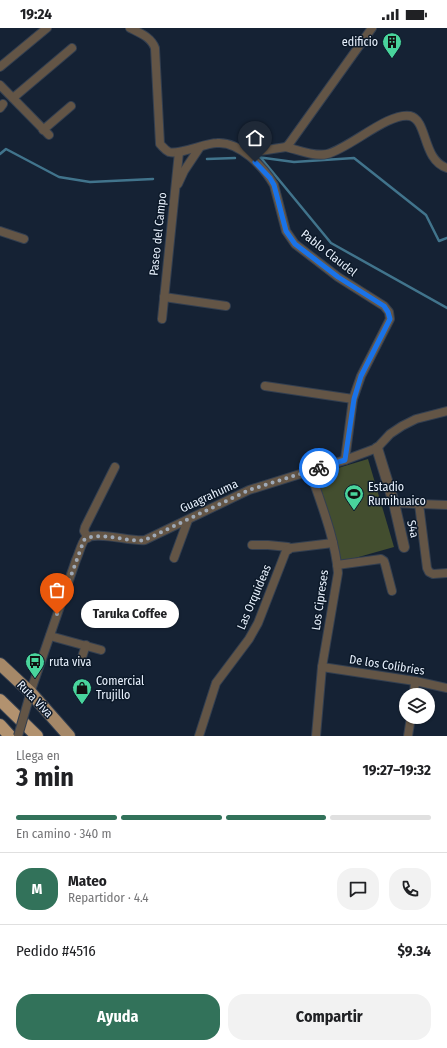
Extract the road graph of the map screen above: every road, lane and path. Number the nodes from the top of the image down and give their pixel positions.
1 (47, 28) edge
2 (130, 28) edge
3 (372, 28) edge
4 (72, 48) dead end
5 (0, 67) edge
6 (0, 84) edge
7 (13, 98) junction
8 (71, 106) dead end
9 (200, 147) junction
10 (286, 147) junction
11 (179, 152) junction
12 (247, 153) junction
13 (447, 168) edge
14 (175, 192) junction
15 (0, 231) edge
16 (24, 239) dead end
17 (164, 297) junction
18 (226, 306) dead end
19 (162, 319) dead end
20 (265, 386) dead end
21 (354, 399) junction
22 (447, 411) edge
23 (377, 448) junction
24 (345, 460) junction
25 (115, 467) dead end
26 (310, 471) junction
27 (394, 503) junction
28 (419, 504) junction
29 (447, 504) edge
30 (188, 520) junction
31 (88, 538) junction
32 (333, 543) junction
33 (252, 546) dead end
34 (404, 547) dead end
35 (288, 550) junction
36 (174, 558) dead end
37 (337, 565) junction
38 (447, 573) edge
39 (392, 591) dead end
40 (50, 636) junction
41 (86, 645) junction
42 (101, 650) dead end
43 (80, 663) dead end
44 (0, 664) edge
45 (322, 667) junction
46 (415, 681) junction
47 (414, 688) edge
48 (447, 688) edge
49 (30, 696) junction
50 (0, 700) edge
51 (410, 724) edge
52 (0, 726) edge
53 (10, 736) edge
54 (18, 736) edge
55 (37, 736) edge
56 (69, 736) edge
57 (199, 736) edge
58 (316, 736) edge
59 (408, 736) edge

1 - 5 street
2 - 11 street
3 - 10 street
4 - 7 street
6 - 7 street
7 - 8 street
9 - 11 street, Pablo Claudel
9 - 12 street, Pablo Claudel
9 - 14 street
10 - 12 street
10 - 13 street
11 - 14 street, Paseo del Campo
12 - 21 street, Pablo Claudel
14 - 17 street, Paseo del Campo
15 - 16 street
17 - 18 street
17 - 19 street, Paseo del Campo
20 - 21 street
21 - 24 street, Pablo Claudel
22 - 23 street, Guagrahuma
23 - 24 street, Guagrahuma
23 - 27 street, S4a
24 - 26 street, Guagrahuma
25 - 31 street
26 - 30 street, Guagrahuma
26 - 32 street, Los Cipreses
27 - 28 street
27 - 34 street, S4a
28 - 29 street
28 - 38 street
30 - 31 street, Guagrahuma
30 - 36 street
31 - 40 street
32 - 35 street
32 - 37 street, Los Cipreses
33 - 35 street
35 - 57 street, Las Orquideas
37 - 39 street
37 - 45 street, Los Cipreses
40 - 41 street
40 - 49 street
41 - 42 street
41 - 43 street
44 - 49 main road, Ruta Viva
45 - 46 street, De los Colibries
45 - 58 street, Los Cipreses
46 - 47 street
46 - 48 street, De los Colibries
49 - 54 street, bridge
49 - 56 main road, Ruta Viva
50 - 55 highway, Ruta Viva
51 - 59 street
52 - 53 highway

